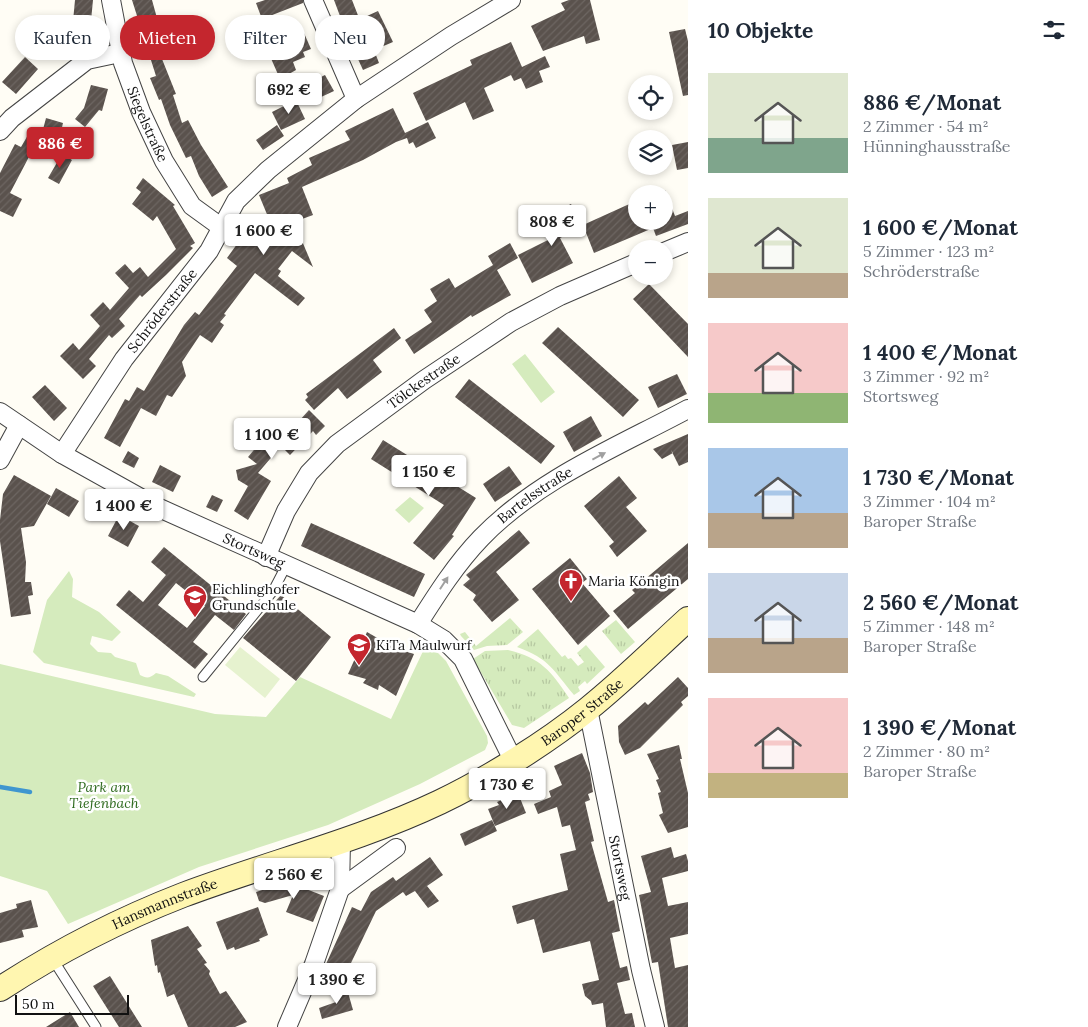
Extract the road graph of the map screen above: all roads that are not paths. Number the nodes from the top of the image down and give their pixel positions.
1 (111, 0) edge
2 (313, 0) edge
3 (511, 0) edge
4 (120, 53) joint
5 (122, 60) edge
6 (356, 98) junction
7 (0, 131) edge
8 (221, 227) junction
9 (688, 242) edge
10 (673, 248) edge
11 (628, 266) edge
12 (688, 409) edge
13 (0, 412) edge
14 (19, 425) junction
15 (62, 454) junction
16 (0, 460) edge
17 (266, 557) junction
18 (286, 566) junction
19 (688, 619) edge
20 (418, 624) junction
21 (203, 677) dead end
22 (588, 709) junction
23 (513, 760) junction
24 (342, 842) junction
25 (396, 848) dead end
26 (340, 889) junction
27 (50, 956) junction
28 (0, 989) edge
29 (96, 1027) edge
30 (287, 1027) edge
31 (655, 1027) edge

1 - 4 street, Siegelstraße
2 - 6 street
3 - 6 street, Schröderstraße
4 - 7 street
5 - 8 street, Siegelstraße
6 - 8 street, Schröderstraße
8 - 15 street, Schröderstraße
9 - 10 street
11 - 17 street, Tölckestraße
20 -> 12 street, Bartelsstraße
13 - 14 street, Stortsweg
14 - 15 street, Stortsweg
14 - 16 street
15 - 17 street, Stortsweg
17 - 18 street, Stortsweg
18 - 20 street, Stortsweg
18 - 21 lane
19 - 22 main road, Baroper Straße
20 - 23 street, Stortsweg
22 - 23 main road, Baroper Straße
22 - 31 street, Stortsweg
23 - 24 main road, Baroper Straße
24 - 26 street
24 - 27 main road, Hansmannstraße
25 - 26 street
26 - 30 street
27 - 28 main road, Hansmannstraße
27 - 29 lane

